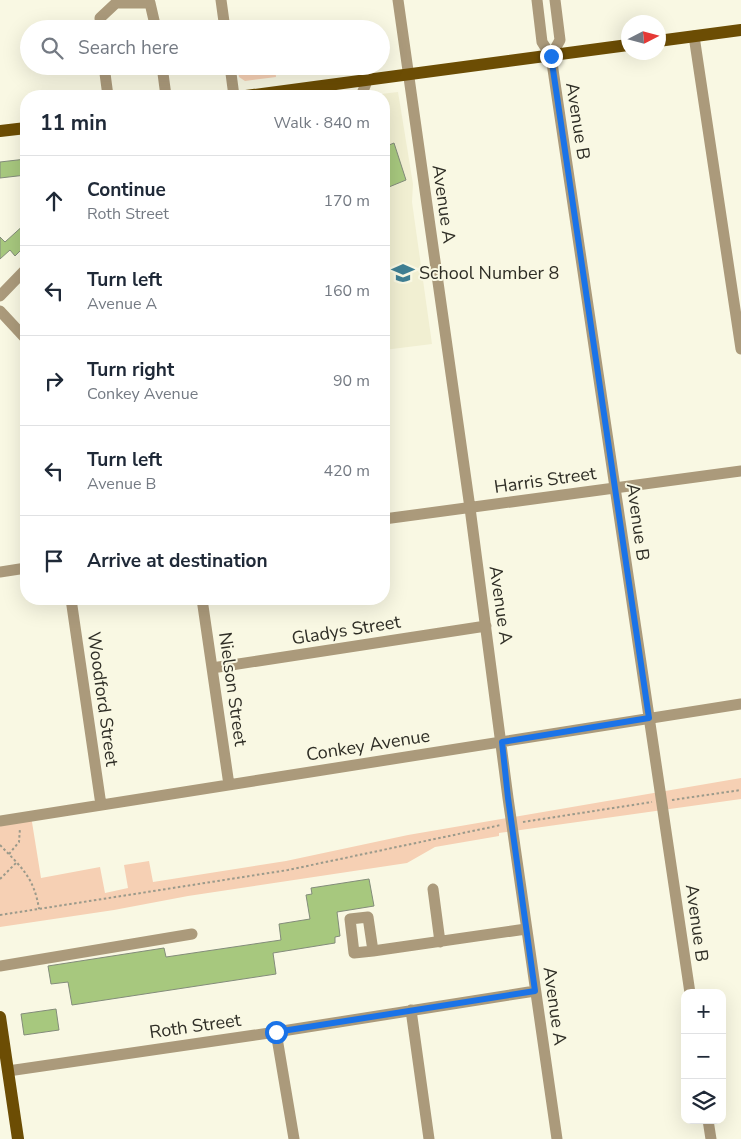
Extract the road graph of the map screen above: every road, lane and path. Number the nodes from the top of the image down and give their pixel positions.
1 (221, 0) edge
2 (398, 0) edge
3 (537, 0) edge
4 (554, 0) edge
5 (100, 20) edge
6 (154, 20) edge
7 (224, 20) edge
8 (741, 30) edge
9 (694, 36) junction
10 (666, 40) edge
11 (621, 46) edge
12 (551, 56) junction
13 (105, 75) edge
14 (163, 75) edge
15 (231, 75) edge
16 (408, 76) junction
17 (367, 81) junction
18 (107, 90) edge
19 (165, 90) edge
20 (233, 90) edge
21 (294, 90) edge
22 (363, 90) edge
23 (20, 129) edge
24 (0, 131) edge
25 (20, 275) edge
26 (0, 296) edge
27 (0, 311) edge
28 (20, 333) edge
29 (741, 349) edge
30 (741, 471) edge
31 (616, 488) junction
32 (470, 508) junction
33 (390, 518) edge
34 (20, 569) edge
35 (0, 572) edge
36 (72, 605) edge
37 (203, 605) edge
38 (486, 626) junction
39 (212, 668) junction
40 (741, 704) edge
41 (649, 718) junction
42 (502, 742) junction
43 (229, 785) junction
44 (741, 790) edge
45 (662, 801) junction
46 (101, 805) junction
47 (18, 818) junction
48 (0, 821) edge
49 (511, 824) junction
50 (0, 845) edge
51 (9, 854) junction
52 (17, 862) junction
53 (0, 879) edge
54 (433, 889) dead end
55 (39, 909) junction
56 (0, 915) edge
57 (526, 929) junction
58 (192, 934) dead end
59 (440, 942) junction
60 (373, 951) dead end
61 (0, 966) edge
62 (689, 989) edge
63 (535, 991) junction
64 (410, 1010) junction
65 (0, 1017) edge
66 (276, 1032) junction
67 (8, 1071) junction
68 (709, 1124) edge
69 (18, 1139) edge
70 (294, 1139) edge
71 (428, 1139) edge
72 (557, 1139) edge
73 (711, 1139) edge

1 - 7 street
2 - 16 street, Avenue A
3 - 12 street
4 - 12 street
5 - 6 street
8 - 9 main road
9 - 10 main road
9 - 29 street
11 - 12 main road
12 - 16 main road
12 - 31 street, Avenue B
13 - 18 street
14 - 19 street
15 - 20 street
16 - 17 main road
16 - 32 street, Avenue A
17 - 21 main road
17 - 22 street
23 - 24 main road
25 - 26 street
27 - 28 street
30 - 31 street, Harris Street
31 - 32 street, Harris Street
31 - 41 street, Avenue B
32 - 33 street, Harris Street
32 - 38 street, Avenue A
34 - 35 street
36 - 46 street, Woodford Street
37 - 39 street, Nielson Street
38 - 39 street, Gladys Street
38 - 42 street, Avenue A
39 - 43 street, Nielson Street
40 - 41 street, Conkey Avenue
41 - 42 street, Conkey Avenue
41 - 45 street, Avenue B
42 - 43 street, Conkey Avenue
42 - 49 street, Avenue A
43 - 46 street, Conkey Avenue
44 - 45 path
45 - 49 path
45 - 62 street, Avenue B
46 - 47 street, Conkey Avenue
47 - 48 street, Conkey Avenue
47 - 51 path
49 - 55 path
49 - 57 street, Avenue A
50 - 51 path
51 - 52 path
52 - 53 path
52 - 55 path
54 - 59 street
55 - 56 path
57 - 59 street
57 - 63 street, Avenue A
58 - 61 street
59 - 60 street
63 - 64 street, Roth Street
63 - 72 street, Avenue A
64 - 66 street, Roth Street
64 - 71 street
65 - 67 main road
66 - 67 street, Roth Street
66 - 70 street
67 - 69 main road
68 - 73 street

